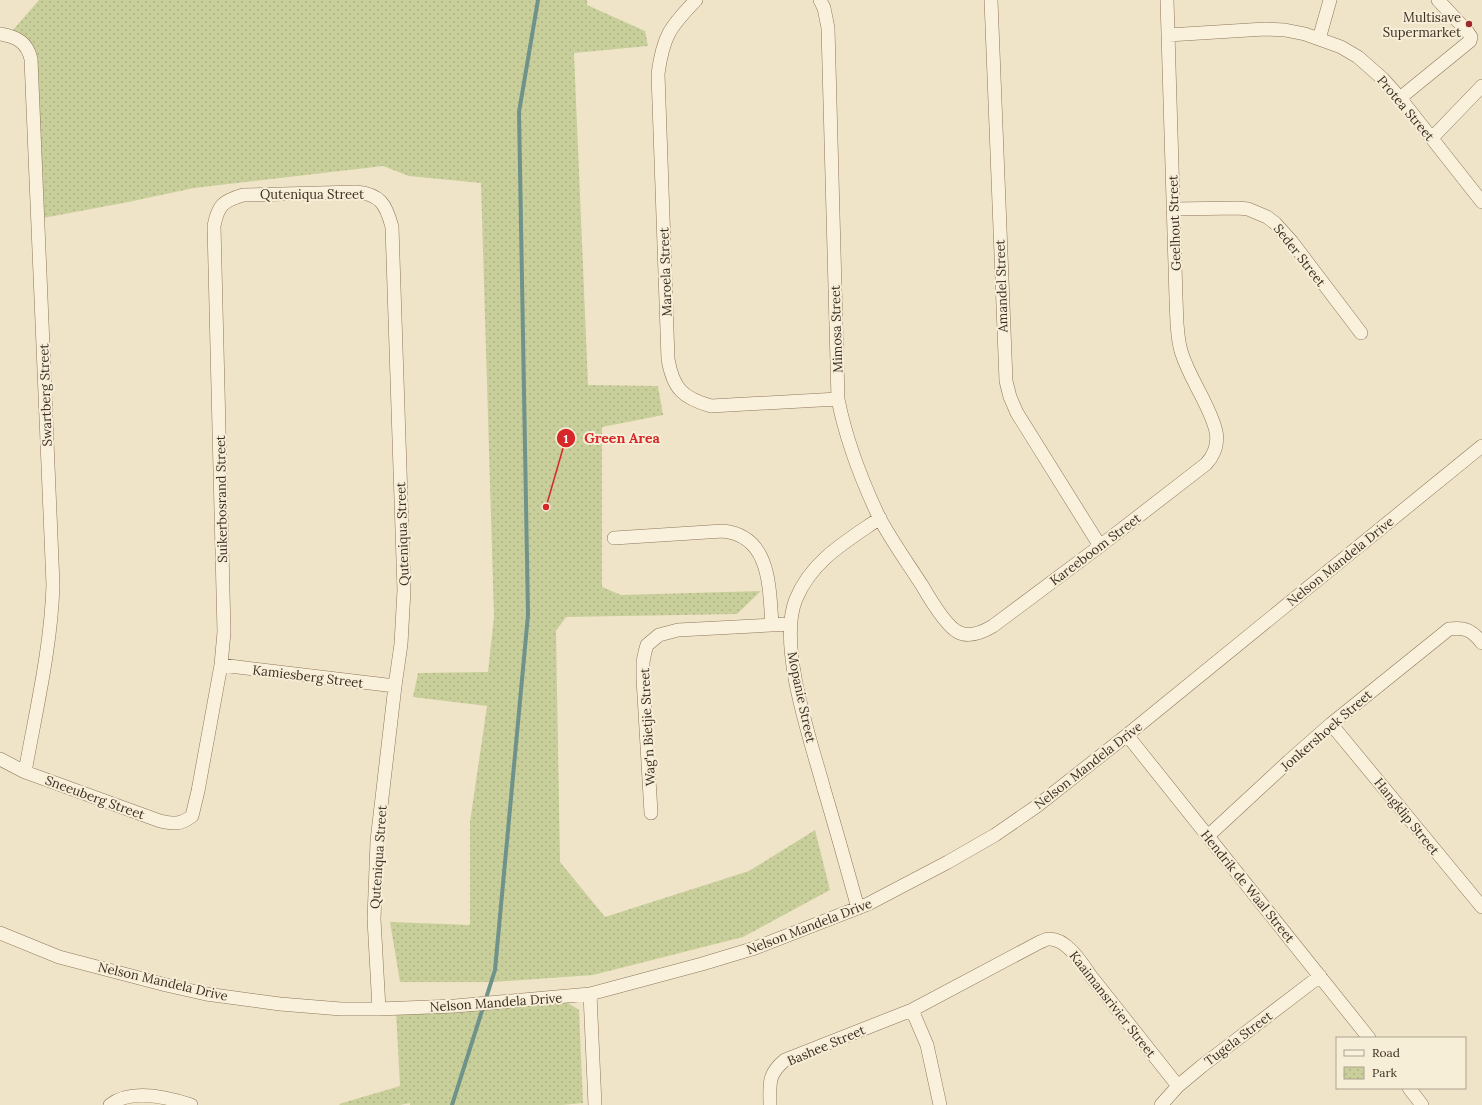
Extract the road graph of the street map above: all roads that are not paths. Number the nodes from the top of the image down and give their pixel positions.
1 (696, 0) edge
2 (820, 0) edge
3 (992, 0) edge
4 (1167, 0) edge
5 (1330, 0) edge
6 (1438, 0) edge
7 (0, 34) edge
8 (1476, 34) edge
9 (1168, 35) junction
10 (1319, 39) junction
11 (1482, 86) edge
12 (1400, 98) junction
13 (1432, 138) junction
14 (243, 195) joint
15 (1482, 202) edge
16 (1173, 209) junction
17 (1361, 333) dead end
18 (838, 399) junction
19 (1217, 437) joint
20 (1482, 446) edge
21 (880, 518) junction
22 (614, 538) dead end
23 (1100, 546) junction
24 (772, 624) junction
25 (790, 624) junction
26 (953, 629) joint
27 (1482, 643) edge
28 (220, 665) junction
29 (395, 686) junction
30 (1331, 724) junction
31 (1127, 735) junction
32 (0, 759) edge
33 (25, 772) junction
34 (651, 813) dead end
35 (192, 816) joint
36 (1208, 836) junction
37 (1482, 907) edge
38 (858, 908) junction
39 (0, 933) edge
40 (1320, 976) junction
41 (590, 994) junction
42 (379, 1009) junction
43 (912, 1010) junction
44 (1368, 1037) edge
45 (1178, 1086) junction
46 (1410, 1089) edge
47 (110, 1105) edge
48 (191, 1105) edge
49 (595, 1105) edge
50 (770, 1105) edge
51 (940, 1105) edge
52 (1161, 1105) edge
53 (1422, 1105) edge

1 - 18 street, Maroela Street
2 - 18 street, Mimosa Street
3 - 23 street, Amandel Street
4 - 9 street, Geelhout Street
5 - 10 street
6 - 8 street
7 - 33 street, Swartberg Street
8 - 12 street
9 - 10 street, Protea Street
9 - 16 street, Geelhout Street
10 - 12 street, Protea Street
11 - 13 street
12 - 13 street, Protea Street
13 - 15 street, Protea Street
14 - 28 street, Suikerbosrand Street
14 - 29 street, Quteniqua Street
16 - 17 street, Seder Street
16 - 19 street, Geelhout Street
18 - 21 street, Mimosa Street
19 - 23 street, Kareeboom Street
20 - 31 street, Nelson Mandela Drive
21 - 25 street, Mopanie Street
21 - 26 street, Mimosa Street
22 - 24 street
23 - 26 street, Kareeboom Street
24 - 25 street, Wag'n Bietjie Street
24 - 34 street, Wag'n Bietjie Street
25 - 38 street, Mopanie Street
27 - 30 street, Jonkershoek Street
28 - 29 street, Kamiesberg Street
28 - 35 street, Suikerbosrand Street
29 - 42 street, Quteniqua Street
30 - 36 street, Jonkershoek Street
30 - 37 street, Hangklip Street
31 - 36 street, Hendrik de Waal Street
31 - 38 street, Nelson Mandela Drive
32 - 33 street, Sneeuberg Street
33 - 35 street, Sneeuberg Street
36 - 40 street, Hendrik de Waal Street
38 - 41 street, Nelson Mandela Drive
39 - 42 street, Nelson Mandela Drive
40 - 44 street, Hendrik de Waal Street
40 - 45 street, Tugela Street
41 - 42 street, Nelson Mandela Drive
41 - 49 street
43 - 45 street, Kaaimansrivier Street
43 - 50 street, Bashee Street
43 - 51 street
45 - 52 street, Tugela Street
46 - 53 street
47 - 48 street

